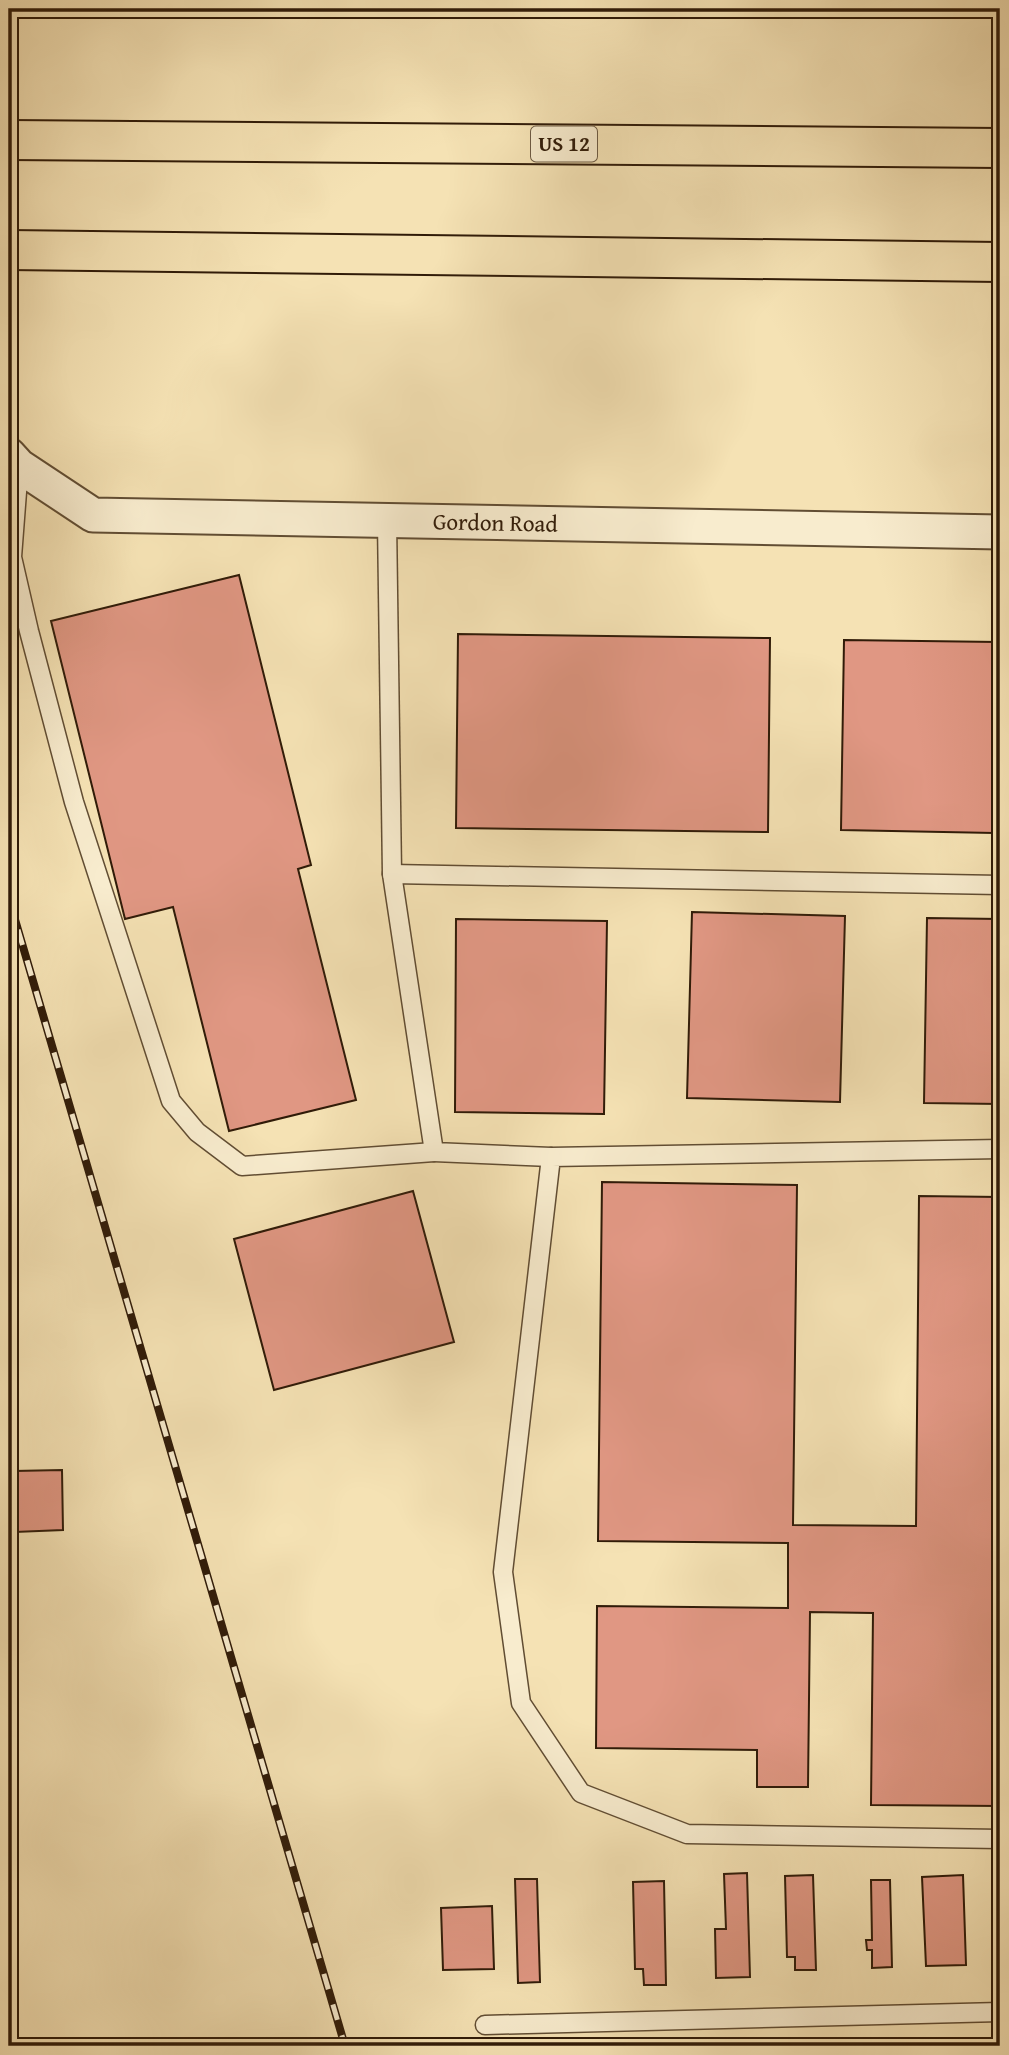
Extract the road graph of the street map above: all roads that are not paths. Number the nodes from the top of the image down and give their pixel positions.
1 (9, 140) edge
2 (1000, 148) edge
3 (9, 250) edge
4 (792, 260) junction
5 (1000, 262) edge
6 (1000, 280) edge
7 (12, 465) edge
8 (387, 521) junction
9 (1000, 532) edge
10 (392, 874) junction
11 (1000, 885) edge
12 (1000, 1149) edge
13 (434, 1152) junction
14 (551, 1157) junction
15 (1000, 1839) edge
16 (1000, 2012) edge
17 (485, 2025) dead end

1 - 2 highway, US 12
3 - 4 highway
4 - 5 highway
4 - 6 highway
7 - 8 street, Gordon Road
7 - 13 lane
8 - 9 street, Gordon Road
8 - 10 lane
10 - 11 lane
10 - 13 lane
12 - 14 lane
13 - 14 lane
14 - 15 lane
16 - 17 lane

